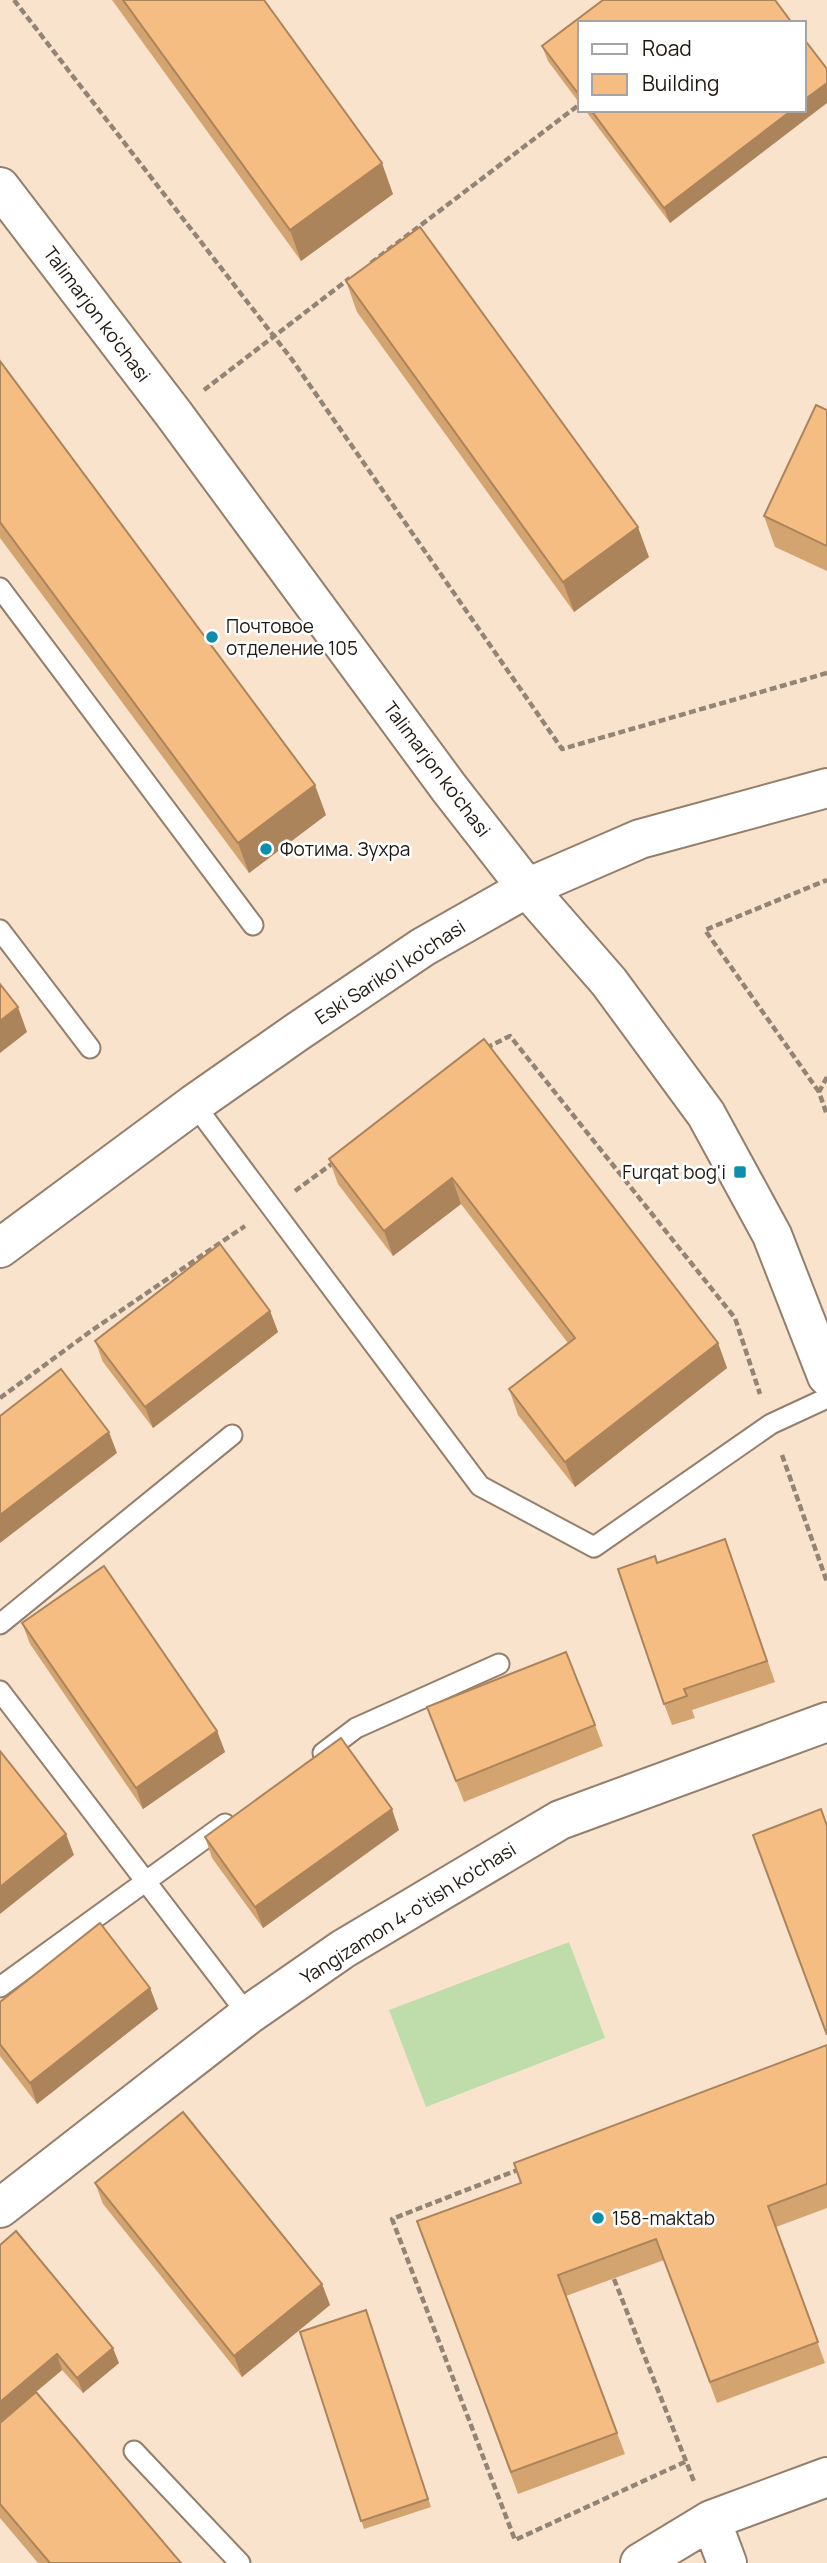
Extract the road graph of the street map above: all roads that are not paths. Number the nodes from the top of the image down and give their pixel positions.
1 (0, 187) edge
2 (0, 589) edge
3 (827, 788) edge
4 (527, 888) junction
5 (253, 925) dead end
6 (0, 930) edge
7 (90, 1048) dead end
8 (194, 1104) junction
9 (0, 1248) edge
10 (827, 1376) edge
11 (827, 1398) edge
12 (232, 1435) dead end
13 (0, 1624) edge
14 (499, 1664) dead end
15 (0, 1691) edge
16 (827, 1722) edge
17 (312, 1760) edge
18 (245, 1809) edge
19 (145, 1882) junction
20 (0, 1987) edge
21 (248, 2015) junction
22 (0, 2208) edge
23 (134, 2451) dead end
24 (827, 2477) edge
25 (711, 2519) junction
26 (240, 2563) edge
27 (639, 2563) edge
28 (727, 2563) edge

1 - 4 street, Talimarjon ko'chasi
2 - 5 lane
3 - 4 street, Eski Sariko'l ko'chasi
4 - 8 street, Eski Sariko'l ko'chasi
4 - 10 street, Talimarjon ko'chasi
6 - 7 lane
8 - 9 street, Eski Sariko'l ko'chasi
8 - 11 lane
12 - 13 lane
14 - 17 lane
15 - 19 lane
16 - 21 street, Yangizamon 4-o'tish ko'chasi
18 - 19 lane
19 - 20 lane
19 - 21 lane
21 - 22 street, Yangizamon 4-o'tish ko'chasi
23 - 26 lane
24 - 25 street
25 - 27 street
25 - 28 street

